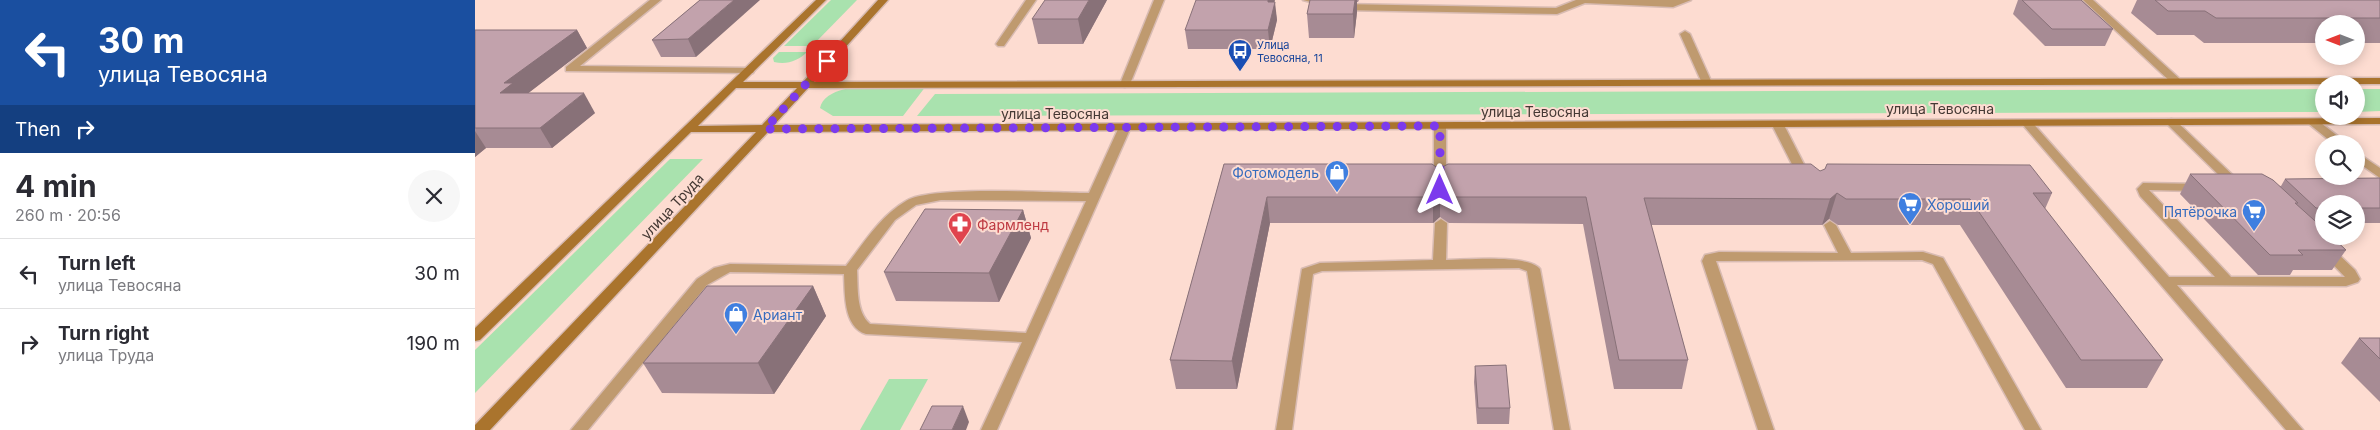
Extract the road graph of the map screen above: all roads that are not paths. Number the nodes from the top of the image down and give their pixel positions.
1 (657, 0) edge
2 (821, 0) edge
3 (883, 0) edge
4 (1031, 0) edge
5 (1159, 0) edge
6 (1308, 0) edge
7 (1584, 0) edge
8 (1686, 0) edge
9 (2089, 0) edge
10 (1673, 4) junction
11 (1470, 5) edge
12 (1677, 14) dead end
13 (1685, 34) dead end
14 (582, 43) dead end
15 (601, 43) junction
16 (1001, 44) dead end
17 (749, 71) junction
18 (2380, 81) edge
19 (2177, 82) junction
20 (1707, 83) junction
21 (1125, 84) junction
22 (735, 85) junction
23 (806, 85) junction
24 (2380, 121) edge
25 (2171, 122) junction
26 (2313, 122) junction
27 (2027, 123) junction
28 (1778, 125) junction
29 (1440, 126) junction
30 (1125, 128) junction
31 (691, 129) junction
32 (765, 129) junction
33 (2330, 135) edge
34 (2365, 162) edge
35 (2380, 174) edge
36 (1440, 190) edge
37 (1812, 191) edge
38 (1094, 197) junction
39 (1441, 223) dead end
40 (1829, 225) dead end
41 (2319, 245) edge
42 (1847, 257) junction
43 (1439, 264) junction
44 (850, 270) junction
45 (2165, 281) junction
46 (2227, 282) junction
47 (475, 336) edge
48 (1031, 338) junction
49 (480, 430) edge
50 (579, 430) edge
51 (989, 430) edge
52 (1284, 430) edge
53 (1562, 430) edge
54 (1766, 430) edge
55 (2033, 430) edge
56 (2295, 430) edge

1 - 15 lane
2 - 17 main road
3 - 23 main road, улица Труда
4 - 16 lane
5 - 21 lane
6 - 11 lane
7 - 10 lane
7 - 11 lane
8 - 10 lane
9 - 19 lane
10 - 12 lane
13 - 20 lane
14 - 15 lane
15 - 17 lane
17 - 22 main road
18 - 19 main road, улица Тевосяна
19 - 20 main road, улица Тевосяна
20 - 21 main road, улица Тевосяна
21 - 23 main road, улица Тевосяна
22 - 23 main road, улица Тевосяна
22 - 31 main road
23 - 32 main road, улица Труда
24 - 26 main road, улица Тевосяна
25 - 26 main road, улица Тевосяна
25 - 27 main road, улица Тевосяна
25 - 46 lane
26 - 33 lane
27 - 28 main road, улица Тевосяна
27 - 45 lane
28 - 29 main road, улица Тевосяна
28 - 37 lane
29 - 30 main road, улица Тевосяна
29 - 36 lane
30 - 32 main road, улица Тевосяна
30 - 38 lane
31 - 32 main road, улица Тевосяна
31 - 47 main road
32 - 49 main road, улица Труда
34 - 35 lane
38 - 44 lane
38 - 48 lane
39 - 43 lane
40 - 42 lane
41 - 46 lane
42 - 54 lane
42 - 55 lane
43 - 52 lane
43 - 53 lane
44 - 48 lane
44 - 50 lane
45 - 46 lane
45 - 56 lane
48 - 51 lane

